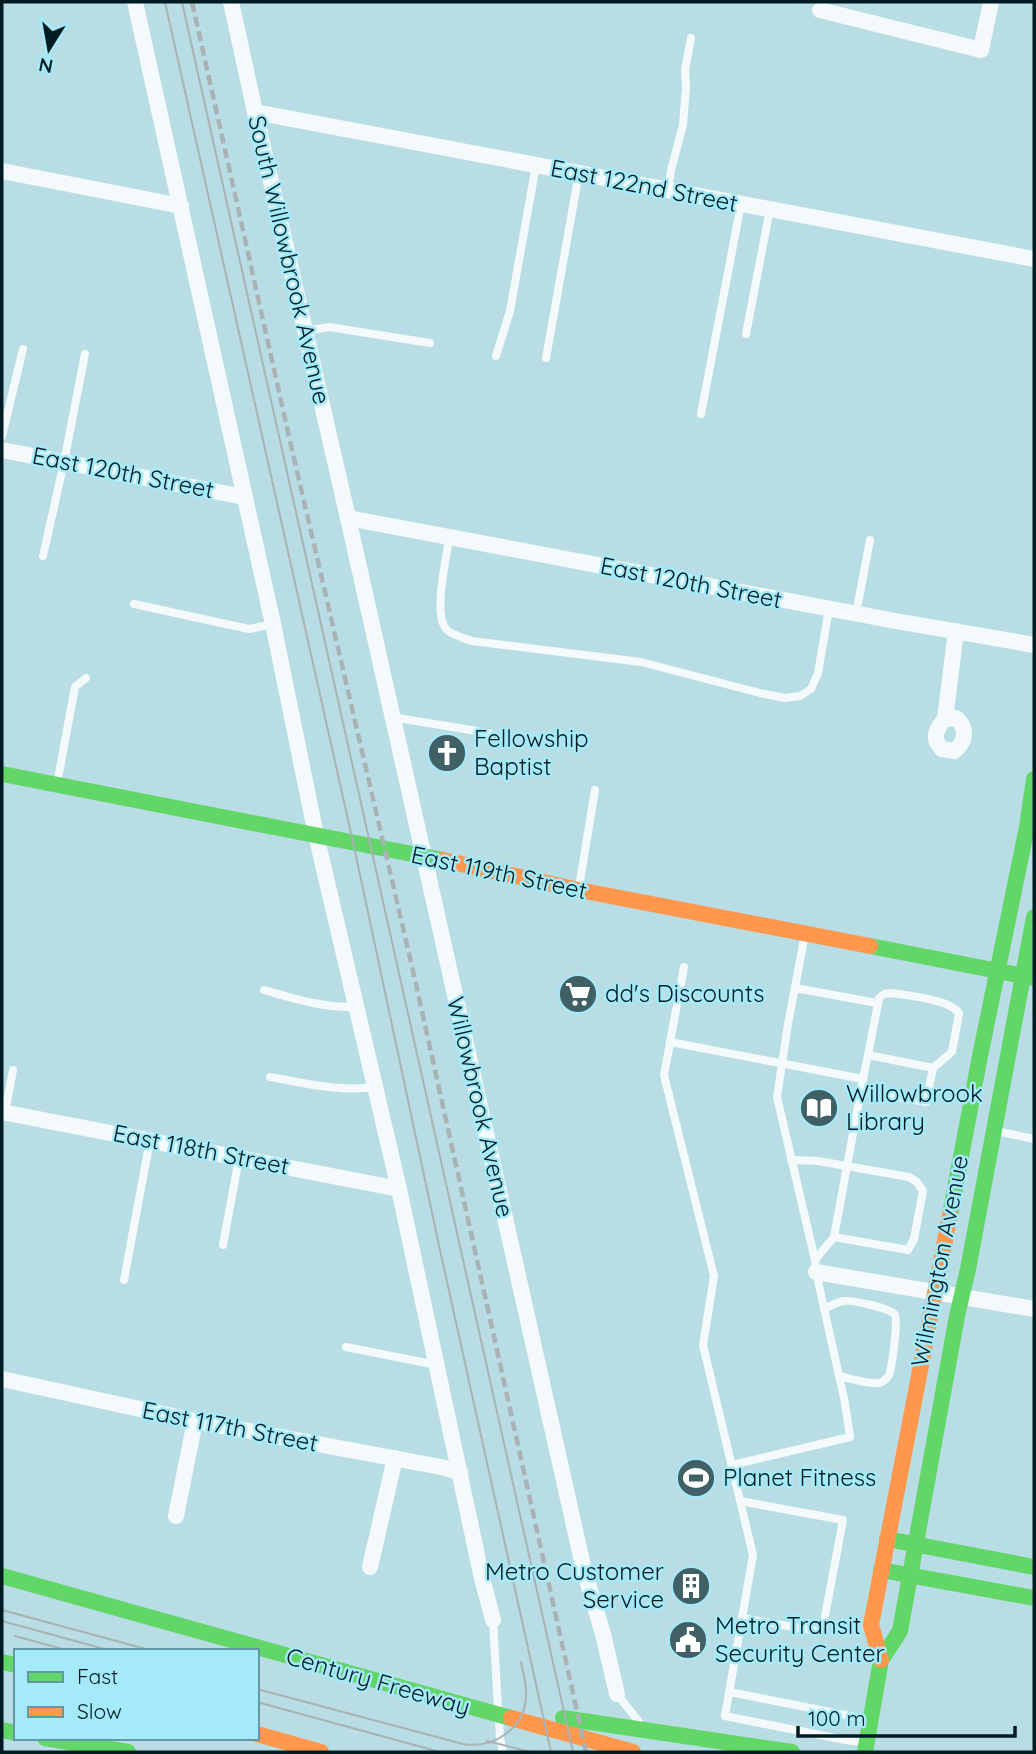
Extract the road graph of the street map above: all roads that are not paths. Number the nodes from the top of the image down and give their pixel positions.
1 (135, 2) edge
2 (231, 2) edge
3 (991, 2) edge
4 (820, 10) dead end
5 (691, 37) dead end
6 (255, 112) junction
7 (536, 165) junction
8 (2, 171) edge
9 (579, 173) junction
10 (668, 190) junction
11 (741, 204) junction
12 (181, 206) junction
13 (770, 209) junction
14 (1034, 259) edge
15 (305, 331) junction
16 (746, 334) dead end
17 (430, 343) dead end
18 (23, 349) dead end
19 (85, 354) dead end
20 (496, 356) dead end
21 (546, 358) dead end
22 (701, 414) dead end
23 (2, 436) edge
24 (2, 450) edge
25 (64, 462) junction
26 (244, 497) junction
27 (348, 519) junction
28 (449, 538) junction
29 (870, 540) dead end
30 (43, 556) dead end
31 (134, 604) dead end
32 (829, 609) junction
33 (856, 614) junction
34 (273, 624) junction
35 (956, 631) junction
36 (1034, 645) edge
37 (86, 678) dead end
38 (392, 717) junction
39 (945, 719) dead end
40 (489, 733) dead end
41 (2, 774) edge
42 (1034, 779) edge
43 (57, 784) junction
44 (595, 790) dead end
45 (316, 835) junction
46 (423, 856) junction
47 (579, 890) junction
48 (1034, 917) edge
49 (805, 934) junction
50 (684, 967) dead end
51 (997, 971) junction
52 (1028, 977) edge
53 (795, 988) junction
54 (264, 990) dead end
55 (877, 1003) junction
56 (356, 1007) junction
57 (670, 1042) junction
58 (868, 1055) junction
59 (783, 1063) junction
60 (933, 1068) junction
61 (13, 1070) dead end
62 (270, 1077) dead end
63 (863, 1080) junction
64 (375, 1087) junction
65 (861, 1091) junction
66 (3, 1112) edge
67 (994, 1131) junction
68 (1034, 1139) edge
69 (150, 1140) junction
70 (239, 1158) junction
71 (791, 1160) junction
72 (848, 1165) junction
73 (399, 1189) junction
74 (834, 1237) junction
75 (223, 1245) dead end
76 (815, 1266) junction
77 (124, 1280) dead end
78 (934, 1293) junction
79 (961, 1297) junction
80 (824, 1309) junction
81 (1034, 1309) edge
82 (346, 1347) dead end
83 (437, 1365) junction
84 (839, 1376) junction
85 (2, 1379) edge
86 (195, 1421) junction
87 (395, 1458) junction
88 (732, 1465) junction
89 (460, 1472) junction
90 (740, 1501) junction
91 (176, 1516) dead end
92 (887, 1539) junction
93 (917, 1545) junction
94 (370, 1567) dead end
95 (1034, 1567) edge
96 (881, 1570) junction
97 (911, 1575) junction
98 (2, 1576) edge
99 (1034, 1598) edge
100 (742, 1618) junction
101 (493, 1620) joint
102 (881, 1660) junction
103 (730, 1692) junction
104 (617, 1695) junction
105 (453, 1703) junction
106 (870, 1720) junction
107 (259, 1735) edge
108 (56, 1740) edge
109 (865, 1747) edge
110 (635, 1749) edge
111 (128, 1752) edge
112 (321, 1752) edge
113 (503, 1752) edge
114 (792, 1752) edge

1 - 12 street
2 - 6 street, South Willowbrook Avenue
3 - 4 street
5 - 10 lane
6 - 7 street, East 122nd Street
6 - 15 street, South Willowbrook Avenue
7 - 9 street, East 122nd Street
7 - 20 lane
8 - 12 street
9 - 10 street, East 122nd Street
9 - 21 lane
10 - 11 street, East 122nd Street
11 - 13 street, East 122nd Street
11 - 22 lane
12 - 26 street
13 - 14 street, East 122nd Street
13 - 16 lane
15 - 17 lane
15 - 27 street, South Willowbrook Avenue
18 - 23 lane
19 - 25 lane
24 - 25 street, East 120th Street
25 - 26 street, East 120th Street
25 - 30 lane
26 - 34 street
27 - 28 street, East 120th Street
27 - 38 street, Willowbrook Avenue
28 - 32 street, East 120th Street
28 - 32 lane
29 - 33 lane
31 - 34 lane
32 - 33 street, East 120th Street
33 - 35 street, East 120th Street
34 - 45 street
35 - 36 street, East 120th Street
35 - 39 street
37 - 43 lane
38 - 40 lane
38 - 46 street, Willowbrook Avenue
41 - 43 main road, East 119th Street
42 - 51 main road, Wilmington Avenue
43 - 45 main road, East 119th Street
44 - 47 lane
45 - 46 main road, East 119th Street
45 - 56 street
46 - 47 main road, East 119th Street
46 - 104 street, Willowbrook Avenue
47 - 49 main road, East 119th Street
48 - 52 main road, Wilmington Avenue
49 - 51 main road, East 119th Street
49 - 53 lane
50 - 57 lane
51 - 52 main road
51 - 78 main road, Wilmington Avenue
52 - 67 main road, Wilmington Avenue
53 - 55 lane
53 - 59 lane
54 - 56 lane
55 - 58 lane
55 - 60 lane
56 - 64 street
57 - 59 lane
57 - 88 lane
58 - 60 lane
58 - 63 lane
59 - 63 lane
59 - 71 lane
60 - 65 lane
61 - 66 lane
62 - 64 lane
63 - 65 lane
64 - 73 street
65 - 72 lane
66 - 69 street, East 118th Street
67 - 68 lane
67 - 79 main road, Wilmington Avenue
69 - 70 street, East 118th Street
69 - 77 lane
70 - 73 street, East 118th Street
70 - 75 lane
71 - 72 lane
71 - 76 lane
72 - 74 lane
72 - 74 lane
73 - 83 street
74 - 76 lane
76 - 78 street
76 - 80 lane
78 - 79 street
78 - 92 main road, Wilmington Avenue
79 - 81 street
79 - 93 main road, Wilmington Avenue
80 - 84 lane
80 - 84 lane
82 - 83 lane
83 - 89 street
84 - 88 lane
85 - 86 street, East 117th Street
86 - 87 street, East 117th Street
86 - 91 street
87 - 89 street, East 117th Street
87 - 94 street
88 - 90 lane
89 - 101 street
90 - 100 lane
90 - 100 lane
92 - 93 main road
92 - 96 main road, Wilmington Avenue
93 - 95 main road
93 - 97 main road, Wilmington Avenue
96 - 97 main road
96 - 102 main road, Wilmington Avenue
97 - 99 main road
97 - 102 main road, Wilmington Avenue
98 - 105 main road, Century Freeway
100 - 103 lane
101 - 113 lane
102 - 106 main road, Wilmington Avenue
103 - 106 lane
103 - 109 lane
104 - 110 lane
104 - 110 lane
105 - 110 main road, Century Freeway
105 - 114 main road
106 - 109 main road, Wilmington Avenue
107 - 112 main road
108 - 111 main road

